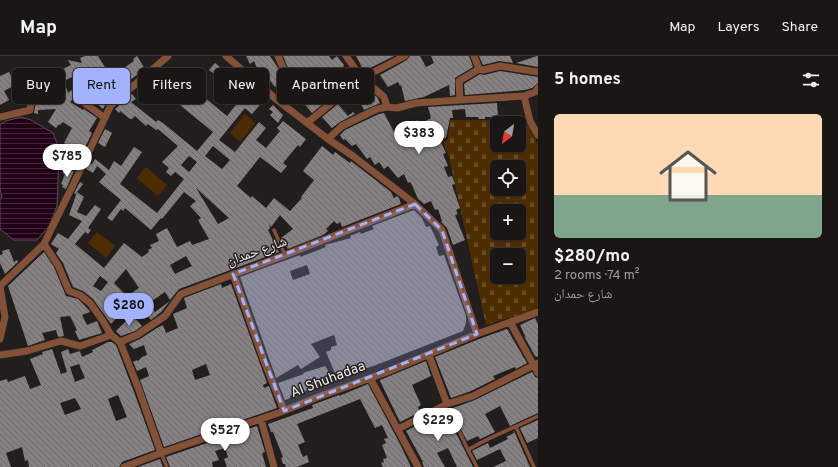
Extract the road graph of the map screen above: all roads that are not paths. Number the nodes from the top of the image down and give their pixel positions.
1 (168, 56) edge
2 (226, 56) edge
3 (278, 56) edge
4 (346, 56) edge
5 (405, 56) edge
6 (474, 56) edge
7 (283, 68) edge
8 (355, 68) edge
9 (479, 69) junction
10 (374, 72) edge
11 (538, 72) edge
12 (374, 88) edge
13 (538, 88) edge
14 (524, 96) junction
15 (277, 100) edge
16 (460, 100) junction
17 (31, 104) edge
18 (86, 104) edge
19 (282, 104) edge
20 (330, 104) edge
21 (386, 107) junction
22 (0, 118) edge
23 (105, 118) junction
24 (307, 123) junction
25 (538, 135) edge
26 (328, 139) junction
27 (415, 204) junction
28 (274, 230) dead end
29 (44, 244) junction
30 (285, 255) junction
31 (233, 274) junction
32 (0, 286) edge
33 (538, 312) edge
34 (510, 322) junction
35 (477, 334) junction
36 (111, 335) junction
37 (0, 339) edge
38 (120, 342) junction
39 (0, 355) edge
40 (429, 355) junction
41 (536, 364) edge
42 (538, 374) edge
43 (370, 378) junction
44 (445, 404) junction
45 (284, 411) junction
46 (538, 416) edge
47 (261, 419) junction
48 (516, 427) junction
49 (398, 429) junction
50 (468, 450) junction
51 (161, 453) junction
52 (124, 467) edge
53 (167, 467) edge
54 (274, 467) edge
55 (418, 467) edge
56 (477, 467) edge
57 (534, 467) edge

1 - 23 street
2 - 15 street
3 - 7 street
4 - 8 street
5 - 10 street
6 - 9 street
9 - 11 street
9 - 16 street
12 - 21 street
13 - 14 street
14 - 16 street
14 - 25 street
16 - 21 street
17 - 22 street
18 - 23 street
19 - 24 street
20 - 24 street
21 - 26 street
23 - 29 street
24 - 26 street
26 - 27 street
27 - 30 street, شارع حمدان
27 - 35 street
28 - 30 lane
29 - 32 street
29 - 36 street
30 - 31 street, شارع حمدان
31 - 38 street, شارع حمدان
31 - 45 street
32 - 37 street
33 - 34 street, Al Shuhadaa
34 - 35 street, Al Shuhadaa
34 - 41 street
35 - 40 street, Al Shuhadaa
36 - 38 street
36 - 39 street
38 - 51 street
40 - 43 street, Al Shuhadaa
40 - 44 street
41 - 42 street
41 - 44 street
43 - 45 street, Al Shuhadaa
43 - 49 street
44 - 49 street
44 - 50 lane
45 - 47 street, Al Shuhadaa
46 - 48 lane
47 - 51 street, Al Shuhadaa
47 - 54 street
48 - 50 lane
48 - 57 lane
49 - 55 street
50 - 56 lane
51 - 52 street, Al Shuhadaa
51 - 53 lane

